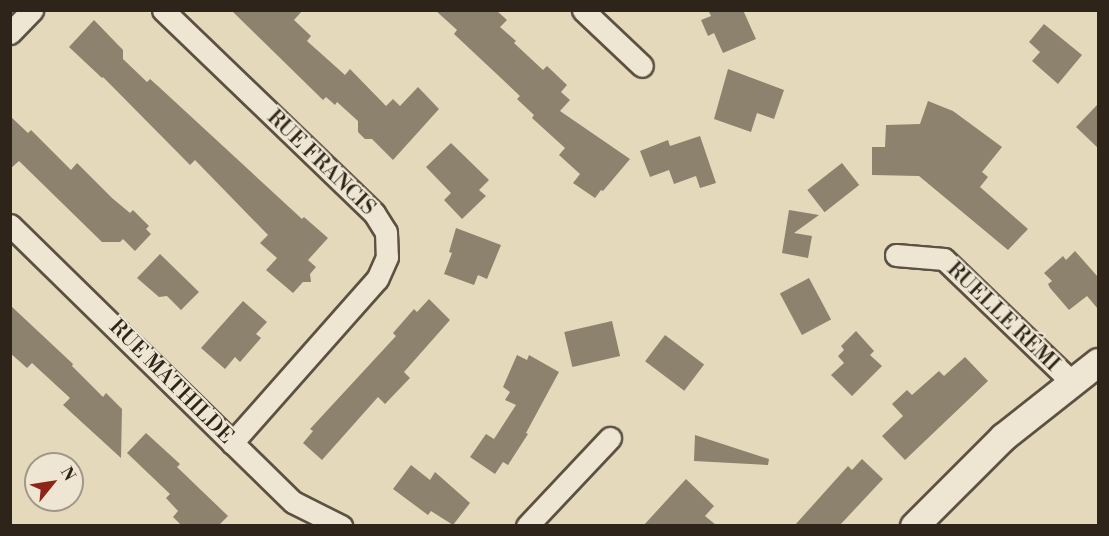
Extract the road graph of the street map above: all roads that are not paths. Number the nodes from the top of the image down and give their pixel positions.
1 (32, 10) edge
2 (163, 10) edge
3 (583, 10) edge
4 (10, 33) edge
5 (642, 66) dead end
6 (10, 225) edge
7 (896, 255) dead end
8 (1098, 362) edge
9 (1072, 382) junction
10 (610, 438) dead end
11 (232, 442) junction
12 (341, 525) edge
13 (527, 525) edge
14 (915, 525) edge

1 - 4 street
2 - 11 street, RUE FRANCIS
3 - 5 street
6 - 11 street, RUE MATHILDE
7 - 9 street, RUELLE RÉMI
8 - 9 street
9 - 14 street
10 - 13 street
11 - 12 street, RUE MATHILDE

